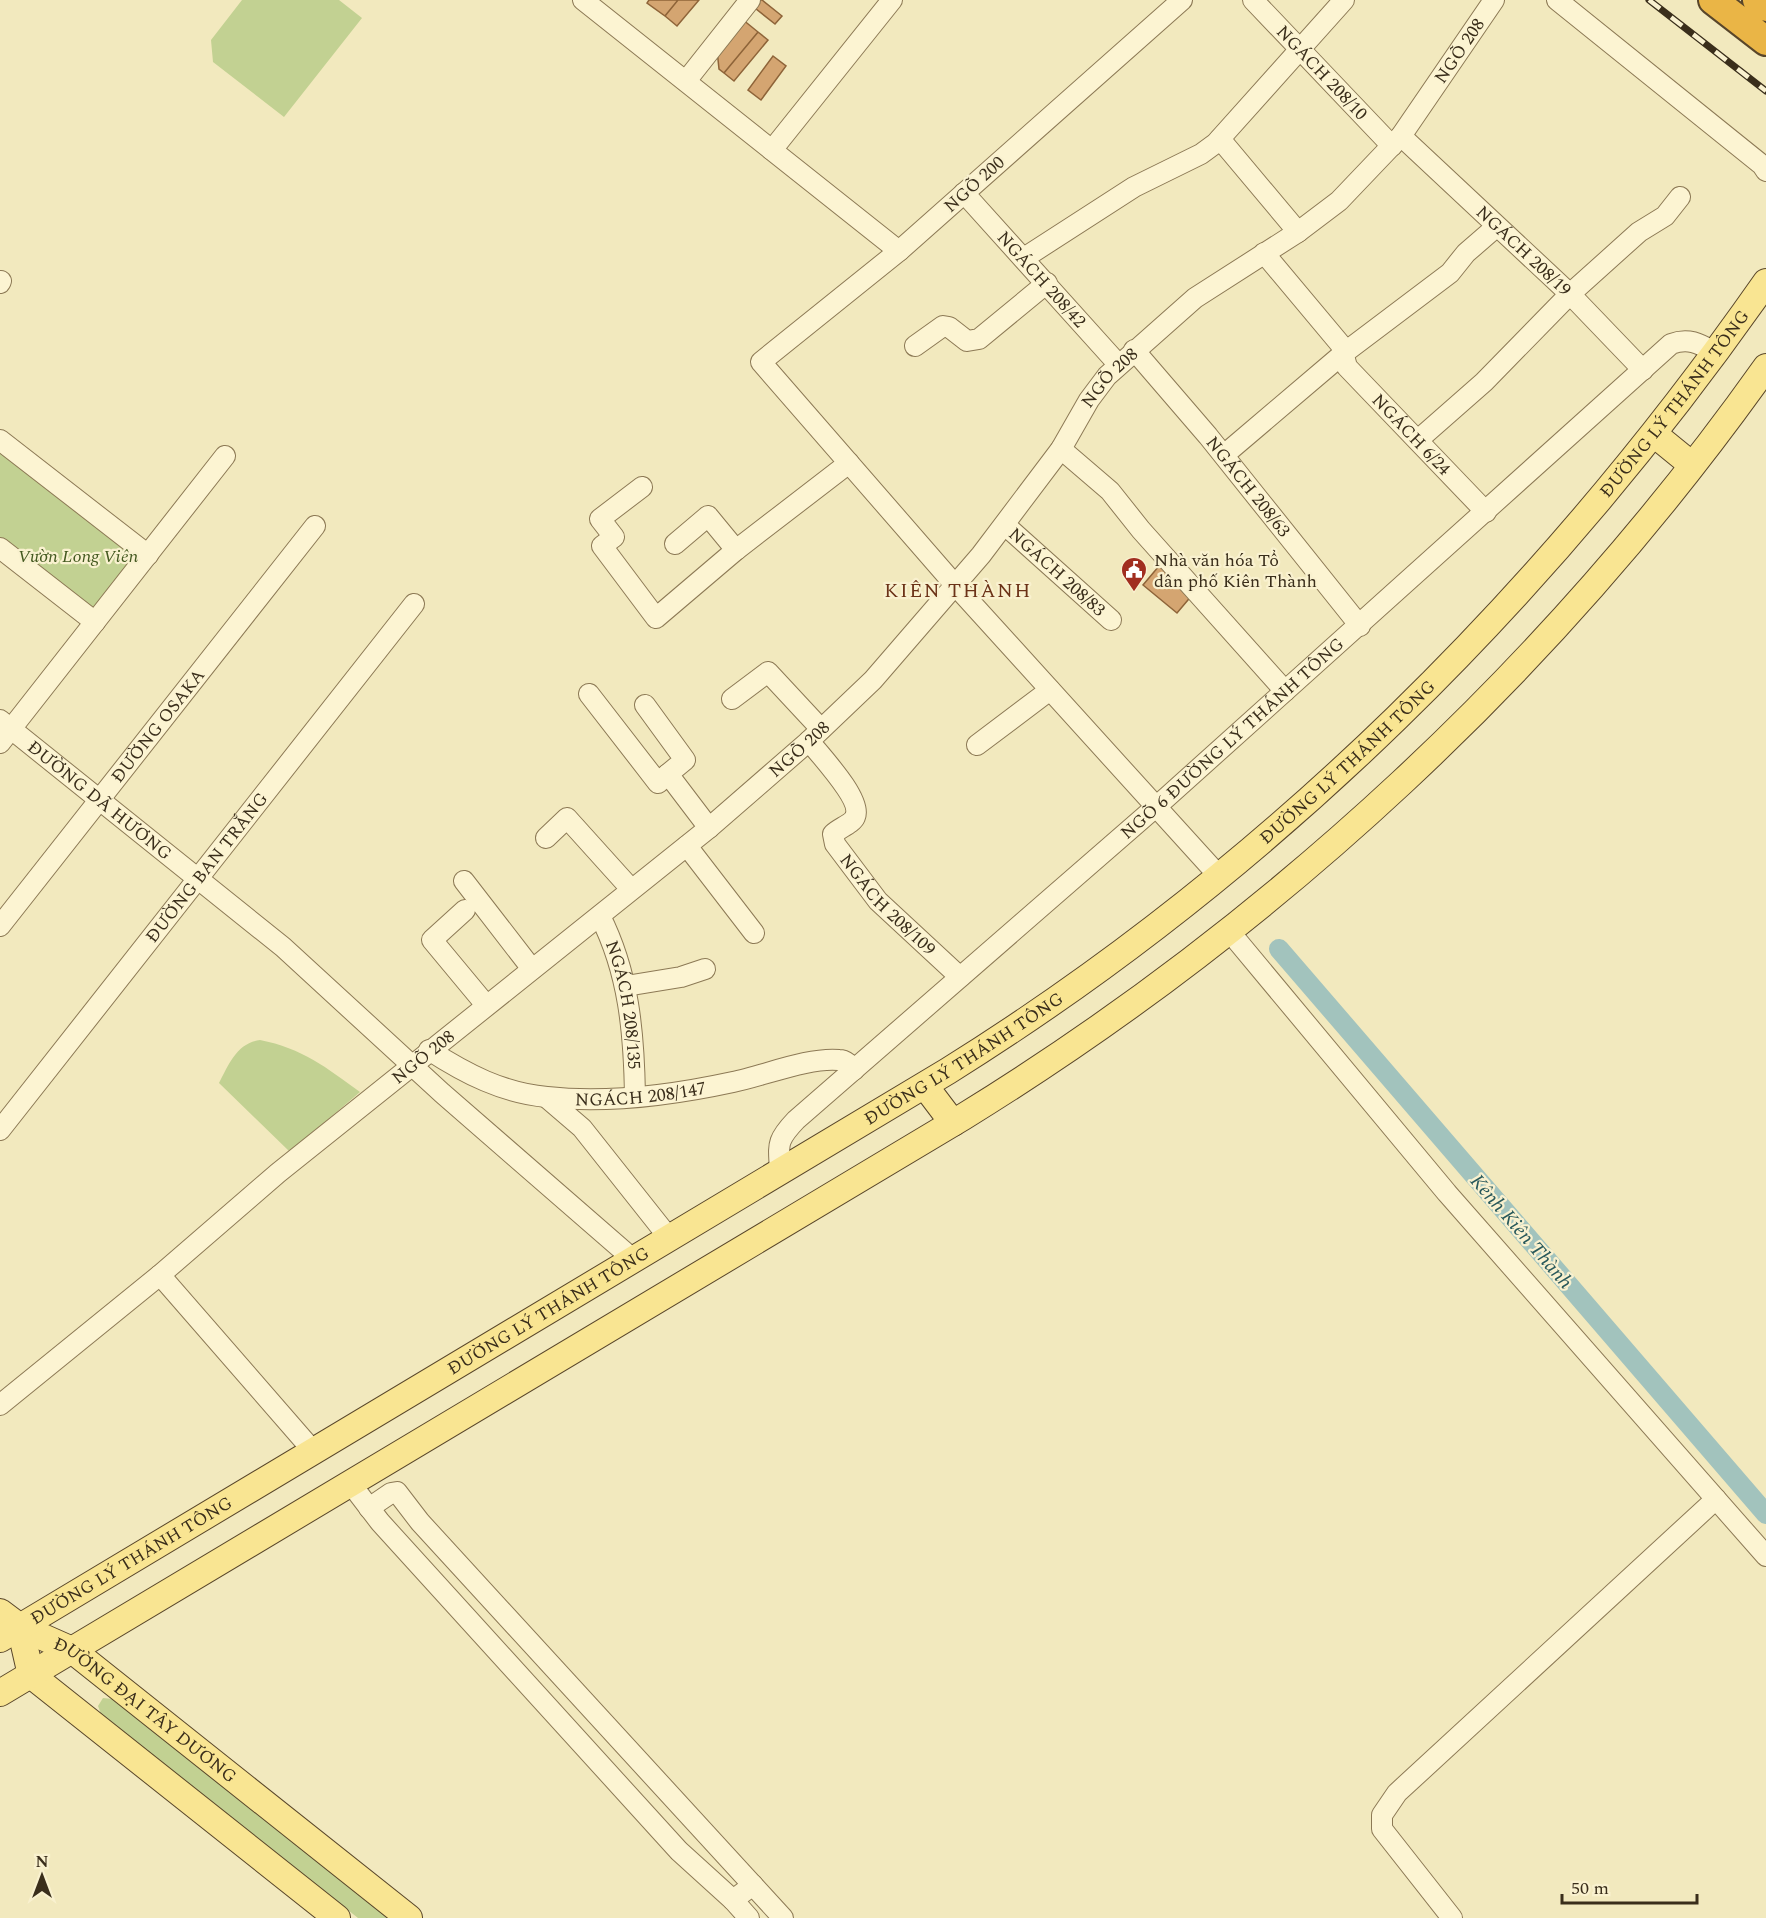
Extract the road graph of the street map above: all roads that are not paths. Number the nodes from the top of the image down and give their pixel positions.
1 (750, 0) edge
2 (892, 0) edge
3 (1182, 0) edge
4 (1252, 0) edge
5 (1344, 0) edge
6 (1494, 0) edge
7 (1557, 0) edge
8 (1713, 0) edge
9 (1757, 0) edge
10 (591, 2) edge
11 (1766, 7) edge
12 (1766, 41) edge
13 (1302, 48) junction
14 (686, 81) junction
15 (1220, 139) junction
16 (1397, 141) junction
17 (772, 150) junction
18 (1764, 168) edge
19 (964, 193) junction
20 (1680, 197) dead end
21 (1496, 227) junction
22 (1298, 232) junction
23 (899, 251) junction
24 (1264, 253) junction
25 (1024, 258) junction
26 (1766, 282) edge
27 (1047, 283) junction
28 (1570, 294) junction
29 (915, 346) dead end
30 (1134, 350) junction
31 (1344, 353) junction
32 (1716, 353) junction
33 (1118, 364) junction
34 (1766, 367) edge
35 (1643, 370) junction
36 (1654, 434) junction
37 (0, 440) edge
38 (1418, 440) junction
39 (1061, 449) junction
40 (1224, 455) junction
41 (225, 456) dead end
42 (849, 463) junction
43 (1692, 465) junction
44 (642, 487) dead end
45 (1486, 512) junction
46 (1005, 525) junction
47 (315, 526) dead end
48 (675, 544) dead end
49 (0, 548) edge
50 (736, 550) junction
51 (148, 555) junction
52 (955, 585) junction
53 (414, 604) dead end
54 (1111, 620) dead end
55 (95, 622) junction
56 (1360, 626) junction
57 (1050, 690) junction
58 (1285, 691) junction
59 (589, 694) dead end
60 (732, 699) dead end
61 (645, 705) dead end
62 (4, 730) edge
63 (815, 735) junction
64 (977, 745) dead end
65 (668, 774) junction
66 (100, 799) junction
67 (1156, 807) junction
68 (709, 828) junction
69 (546, 838) dead end
70 (687, 846) junction
71 (1219, 876) junction
72 (198, 879) junction
73 (464, 881) dead end
74 (631, 889) junction
75 (465, 910) dead end
76 (600, 916) junction
77 (0, 926) edge
78 (1229, 931) junction
79 (754, 933) dead end
80 (532, 969) junction
81 (705, 969) dead end
82 (960, 977) junction
83 (626, 986) junction
84 (486, 1005) junction
85 (429, 1050) junction
86 (411, 1065) junction
87 (854, 1070) junction
88 (925, 1086) junction
89 (635, 1096) junction
90 (548, 1098) junction
91 (953, 1123) junction
92 (0, 1130) edge
93 (780, 1173) junction
94 (670, 1239) junction
95 (634, 1260) junction
96 (160, 1275) junction
97 (0, 1405) edge
98 (314, 1452) junction
99 (351, 1484) junction
100 (1716, 1499) junction
101 (369, 1508) junction
102 (1766, 1556) edge
103 (7, 1626) edge
104 (72, 1650) junction
105 (31, 1675) junction
106 (0, 1694) edge
107 (610, 1751) junction
108 (743, 1893) junction
109 (337, 1918) edge
110 (409, 1918) edge
111 (749, 1918) edge
112 (783, 1918) edge
113 (1452, 1918) edge

1 - 14 street
2 - 17 street
3 - 19 street, NGÕ 200
4 - 13 street, NGÁCH 208/10
5 - 13 street
6 - 16 street, NGÕ 208
7 - 18 street
8 - 12 highway
9 - 11 highway
10 - 14 street
13 - 15 street
13 - 16 street, NGÁCH 208/10
14 - 17 street
15 - 22 street
15 - 25 street
16 - 21 street, NGÁCH 208/19
16 - 22 street, NGÕ 208
17 - 23 street
19 - 23 street, NGÕ 200
19 - 25 street, NGÁCH 208/42
20 - 28 street
21 - 28 street, NGÁCH 208/19
21 - 31 street
22 - 24 street, NGÕ 208
23 - 42 street, NGÕ 200
24 - 30 street, NGÕ 208
24 - 31 street, NGÁCH 6/24
25 - 27 street, NGÁCH 208/42
26 - 32 main road, ĐƯỜNG LÝ THÁNH TÔNG
27 - 29 street
27 - 33 street, NGÁCH 208/42
28 - 35 street, NGÁCH 208/19
28 - 38 street
30 - 33 street, NGÕ 208
30 - 40 street, NGÁCH 208/63
31 - 38 street, NGÁCH 6/24
31 - 40 street
32 - 35 street, NGÕ 6 ĐƯỜNG LÝ THÁNH TÔNG
32 - 36 main road, ĐƯỜNG LÝ THÁNH TÔNG
33 - 39 street, NGÕ 208
34 - 43 main road
35 - 45 street, NGÕ 6 ĐƯỜNG LÝ THÁNH TÔNG
36 - 43 main road
36 - 71 main road, ĐƯỜNG LÝ THÁNH TÔNG
37 - 51 street
38 - 45 street, NGÁCH 6/24
39 - 46 street, NGÕ 208
39 - 58 street
40 - 56 street, NGÁCH 208/63
41 - 51 street
42 - 50 street
42 - 52 street
43 - 78 main road
44 - 50 street
45 - 56 street, NGÕ 6 ĐƯỜNG LÝ THÁNH TÔNG
46 - 52 street, NGÕ 208
46 - 54 street, NGÁCH 208/83
47 - 66 street, ĐƯỜNG OSAKA
48 - 50 street
49 - 55 street
51 - 55 street
52 - 57 street
52 - 63 street, NGÕ 208
53 - 72 street, ĐƯỜNG BAN TRẮNG
55 - 62 street
56 - 58 street, NGÕ 6 ĐƯỜNG LÝ THÁNH TÔNG
57 - 64 street
57 - 67 street
58 - 67 street, NGÕ 6 ĐƯỜNG LÝ THÁNH TÔNG
59 - 65 street
60 - 63 street
61 - 65 street
62 - 66 street, ĐƯỜNG DÃ HƯƠNG
63 - 68 street, NGÕ 208
63 - 82 street, NGÁCH 208/109
65 - 68 street
66 - 72 street, ĐƯỜNG DÃ HƯƠNG
66 - 77 street, ĐƯỜNG OSAKA
67 - 71 street
67 - 82 street, NGÕ 6 ĐƯỜNG LÝ THÁNH TÔNG
68 - 70 street, NGÕ 208
69 - 74 street
70 - 74 street, NGÕ 208
70 - 79 street
71 - 88 main road, ĐƯỜNG LÝ THÁNH TÔNG
72 - 86 street, ĐƯỜNG DÃ HƯƠNG
72 - 92 street, ĐƯỜNG BAN TRẮNG
73 - 80 street
74 - 76 street, NGÕ 208
75 - 84 street
76 - 80 street, NGÕ 208
76 - 83 street, NGÁCH 208/135
78 - 91 main road
78 - 100 street
80 - 84 street, NGÕ 208
81 - 83 street
82 - 87 street, NGÕ 6 ĐƯỜNG LÝ THÁNH TÔNG
83 - 89 street, NGÁCH 208/135
84 - 85 street, NGÕ 208
85 - 86 street, NGÕ 208
85 - 90 street, NGÁCH 208/147
86 - 95 street, ĐƯỜNG DÃ HƯƠNG
86 - 96 street, NGÕ 208
87 - 89 street, NGÁCH 208/147
87 - 93 street, NGÕ 6 ĐƯỜNG LÝ THÁNH TÔNG
88 - 91 main road
88 - 93 main road, ĐƯỜNG LÝ THÁNH TÔNG
89 - 90 street, NGÁCH 208/147
90 - 94 street
91 - 99 main road
93 - 94 main road, ĐƯỜNG LÝ THÁNH TÔNG
94 - 95 main road, ĐƯỜNG LÝ THÁNH TÔNG
95 - 98 main road, ĐƯỜNG LÝ THÁNH TÔNG
96 - 97 street, NGÕ 208
96 - 98 street
98 - 103 main road, ĐƯỜNG LÝ THÁNH TÔNG
99 - 101 street
99 - 104 main road
100 - 102 street
100 - 113 street
101 - 107 street
101 - 107 street
103 - 104 main road, ĐƯỜNG ĐẠI TÂY DƯƠNG
103 - 105 main road, ĐƯỜNG ĐẠI TÂY DƯƠNG
104 - 105 main road
104 - 110 main road, ĐƯỜNG ĐẠI TÂY DƯƠNG
105 - 106 main road
105 - 109 main road
107 - 108 street
107 - 108 street
108 - 111 street
108 - 112 street

